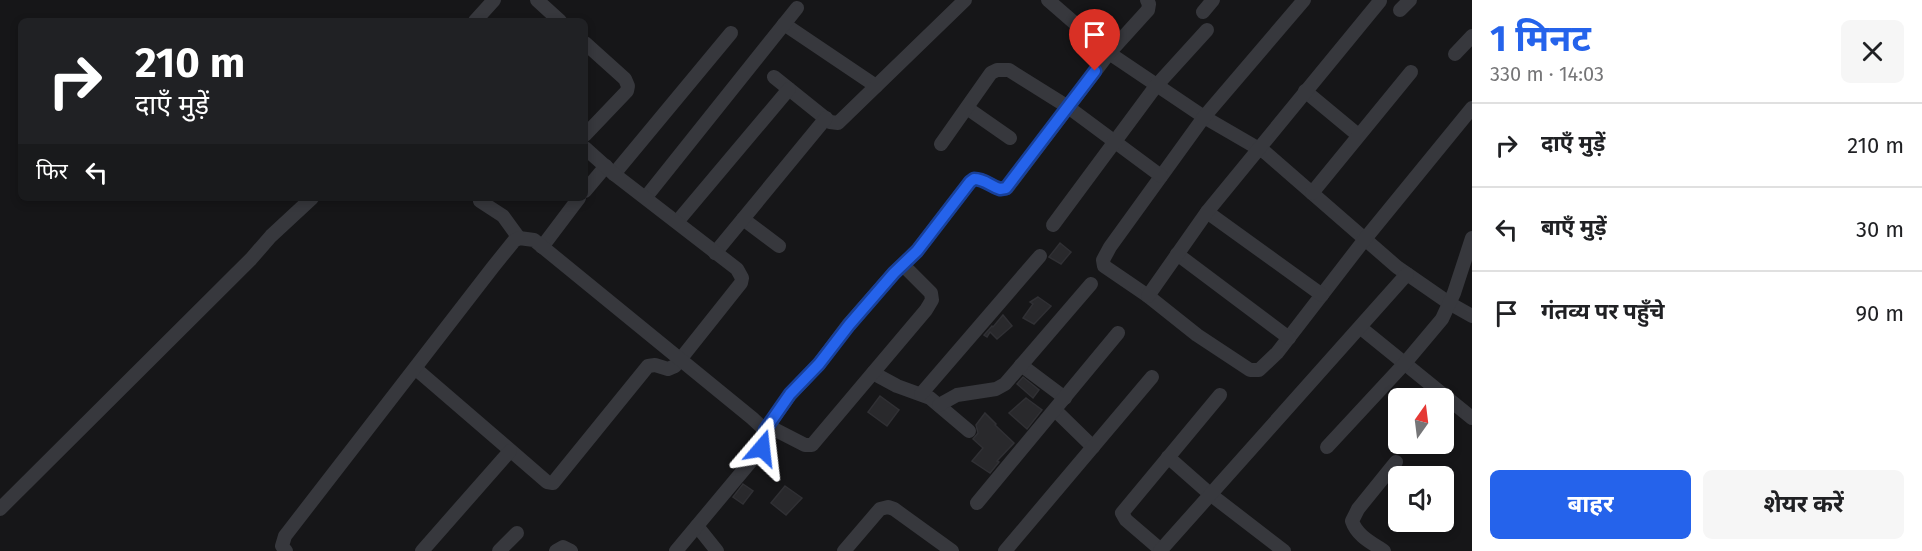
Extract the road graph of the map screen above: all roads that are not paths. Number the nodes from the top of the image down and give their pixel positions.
1 (494, 0) edge
2 (537, 0) edge
3 (965, 0) edge
4 (1048, 0) edge
5 (1147, 0) edge
6 (1213, 0) edge
7 (1304, 0) edge
8 (1380, 1) edge
9 (797, 8) dead end
10 (1203, 12) dead end
11 (478, 18) edge
12 (553, 18) edge
13 (784, 24) junction
14 (1207, 30) dead end
15 (731, 33) dead end
16 (1472, 36) edge
17 (588, 50) edge
18 (1109, 53) junction
19 (1455, 54) dead end
20 (1411, 72) dead end
21 (774, 77) dead end
22 (876, 86) junction
23 (1156, 86) junction
24 (789, 89) junction
25 (1305, 91) junction
26 (1068, 107) junction
27 (967, 108) junction
28 (1472, 108) edge
29 (1204, 117) junction
30 (826, 118) junction
31 (588, 132) edge
32 (1358, 135) junction
33 (1010, 138) dead end
34 (1114, 142) junction
35 (941, 144) dead end
36 (1258, 148) junction
37 (588, 151) edge
38 (610, 170) junction
39 (1161, 176) junction
40 (588, 188) edge
41 (1312, 193) junction
42 (646, 197) junction
43 (309, 201) edge
44 (480, 201) dead end
45 (577, 201) edge
46 (1207, 212) junction
47 (743, 219) junction
48 (677, 222) junction
49 (1053, 225) dead end
50 (519, 238) junction
51 (1472, 238) edge
52 (1365, 239) junction
53 (779, 246) dead end
54 (542, 247) junction
55 (715, 253) junction
56 (1177, 254) junction
57 (1040, 256) dead end
58 (903, 265) junction
59 (1407, 274) junction
60 (1091, 284) dead end
61 (1322, 295) junction
62 (1148, 296) junction
63 (1449, 303) junction
64 (1472, 316) edge
65 (1361, 328) junction
66 (1118, 333) dead end
67 (1289, 338) junction
68 (679, 360) junction
69 (1405, 363) junction
70 (1021, 365) junction
71 (416, 369) junction
72 (873, 373) junction
73 (1152, 376) dead end
74 (921, 394) junction
75 (1220, 395) dead end
76 (1065, 398) junction
77 (939, 405) junction
78 (1055, 410) junction
79 (1472, 418) edge
80 (766, 428) junction
81 (969, 431) dead end
82 (1094, 447) junction
83 (1327, 447) dead end
84 (510, 451) junction
85 (1168, 457) junction
86 (1396, 462) dead end
87 (1210, 494) junction
88 (977, 503) dead end
89 (0, 509) edge
90 (697, 526) junction
91 (517, 532) dead end
92 (286, 551) edge
93 (422, 551) edge
94 (500, 551) edge
95 (556, 551) edge
96 (571, 551) edge
97 (676, 551) edge
98 (717, 551) edge
99 (844, 551) edge
100 (952, 551) edge
101 (1005, 551) edge
102 (1161, 551) edge
103 (1284, 551) edge
104 (1384, 551) edge

1 - 11 street
2 - 12 street
3 - 22 street
4 - 18 street
5 - 18 street
6 - 10 street
7 - 29 street
8 - 25 street
9 - 13 street
13 - 22 street
13 - 42 street
14 - 23 street
15 - 38 street
16 - 19 street
17 - 31 street
18 - 23 street
18 - 26 street
20 - 32 street
21 - 24 street
22 - 30 street
23 - 29 street
23 - 34 street
24 - 30 street
24 - 48 street
25 - 32 street
25 - 36 street
26 - 27 street
26 - 34 street
26 - 58 street
27 - 33 street
27 - 35 street
28 - 52 street
29 - 36 street
29 - 39 street
30 - 47 street
32 - 41 street
34 - 39 street
34 - 49 street
36 - 41 street
36 - 46 street
37 - 38 street
38 - 40 street
38 - 42 street
39 - 62 street
41 - 52 street
42 - 48 street
43 - 89 street
44 - 50 street
45 - 54 street
46 - 56 street
46 - 61 street
47 - 53 street
47 - 55 street
48 - 55 street
50 - 54 street
50 - 71 street
51 - 63 street
52 - 59 street
52 - 61 street
54 - 68 street
55 - 68 street
56 - 62 street
56 - 67 street
57 - 74 street
58 - 72 street
58 - 80 street
59 - 63 street
59 - 65 street
60 - 70 street
61 - 67 street
62 - 67 street
63 - 64 street
63 - 69 street
65 - 69 street
65 - 87 street
66 - 76 street
68 - 80 street
68 - 84 street
69 - 79 street
69 - 83 street
70 - 76 street
70 - 77 street
71 - 84 street
71 - 92 street
72 - 74 street
72 - 80 street
73 - 82 street
74 - 77 street
75 - 85 street
76 - 78 street
77 - 81 street
78 - 82 street
78 - 88 street
80 - 90 street
82 - 101 street
84 - 93 street
85 - 87 street
85 - 102 street
86 - 104 street
87 - 102 street
87 - 103 street
90 - 97 street
90 - 98 street
91 - 94 street
95 - 96 street
99 - 100 street

